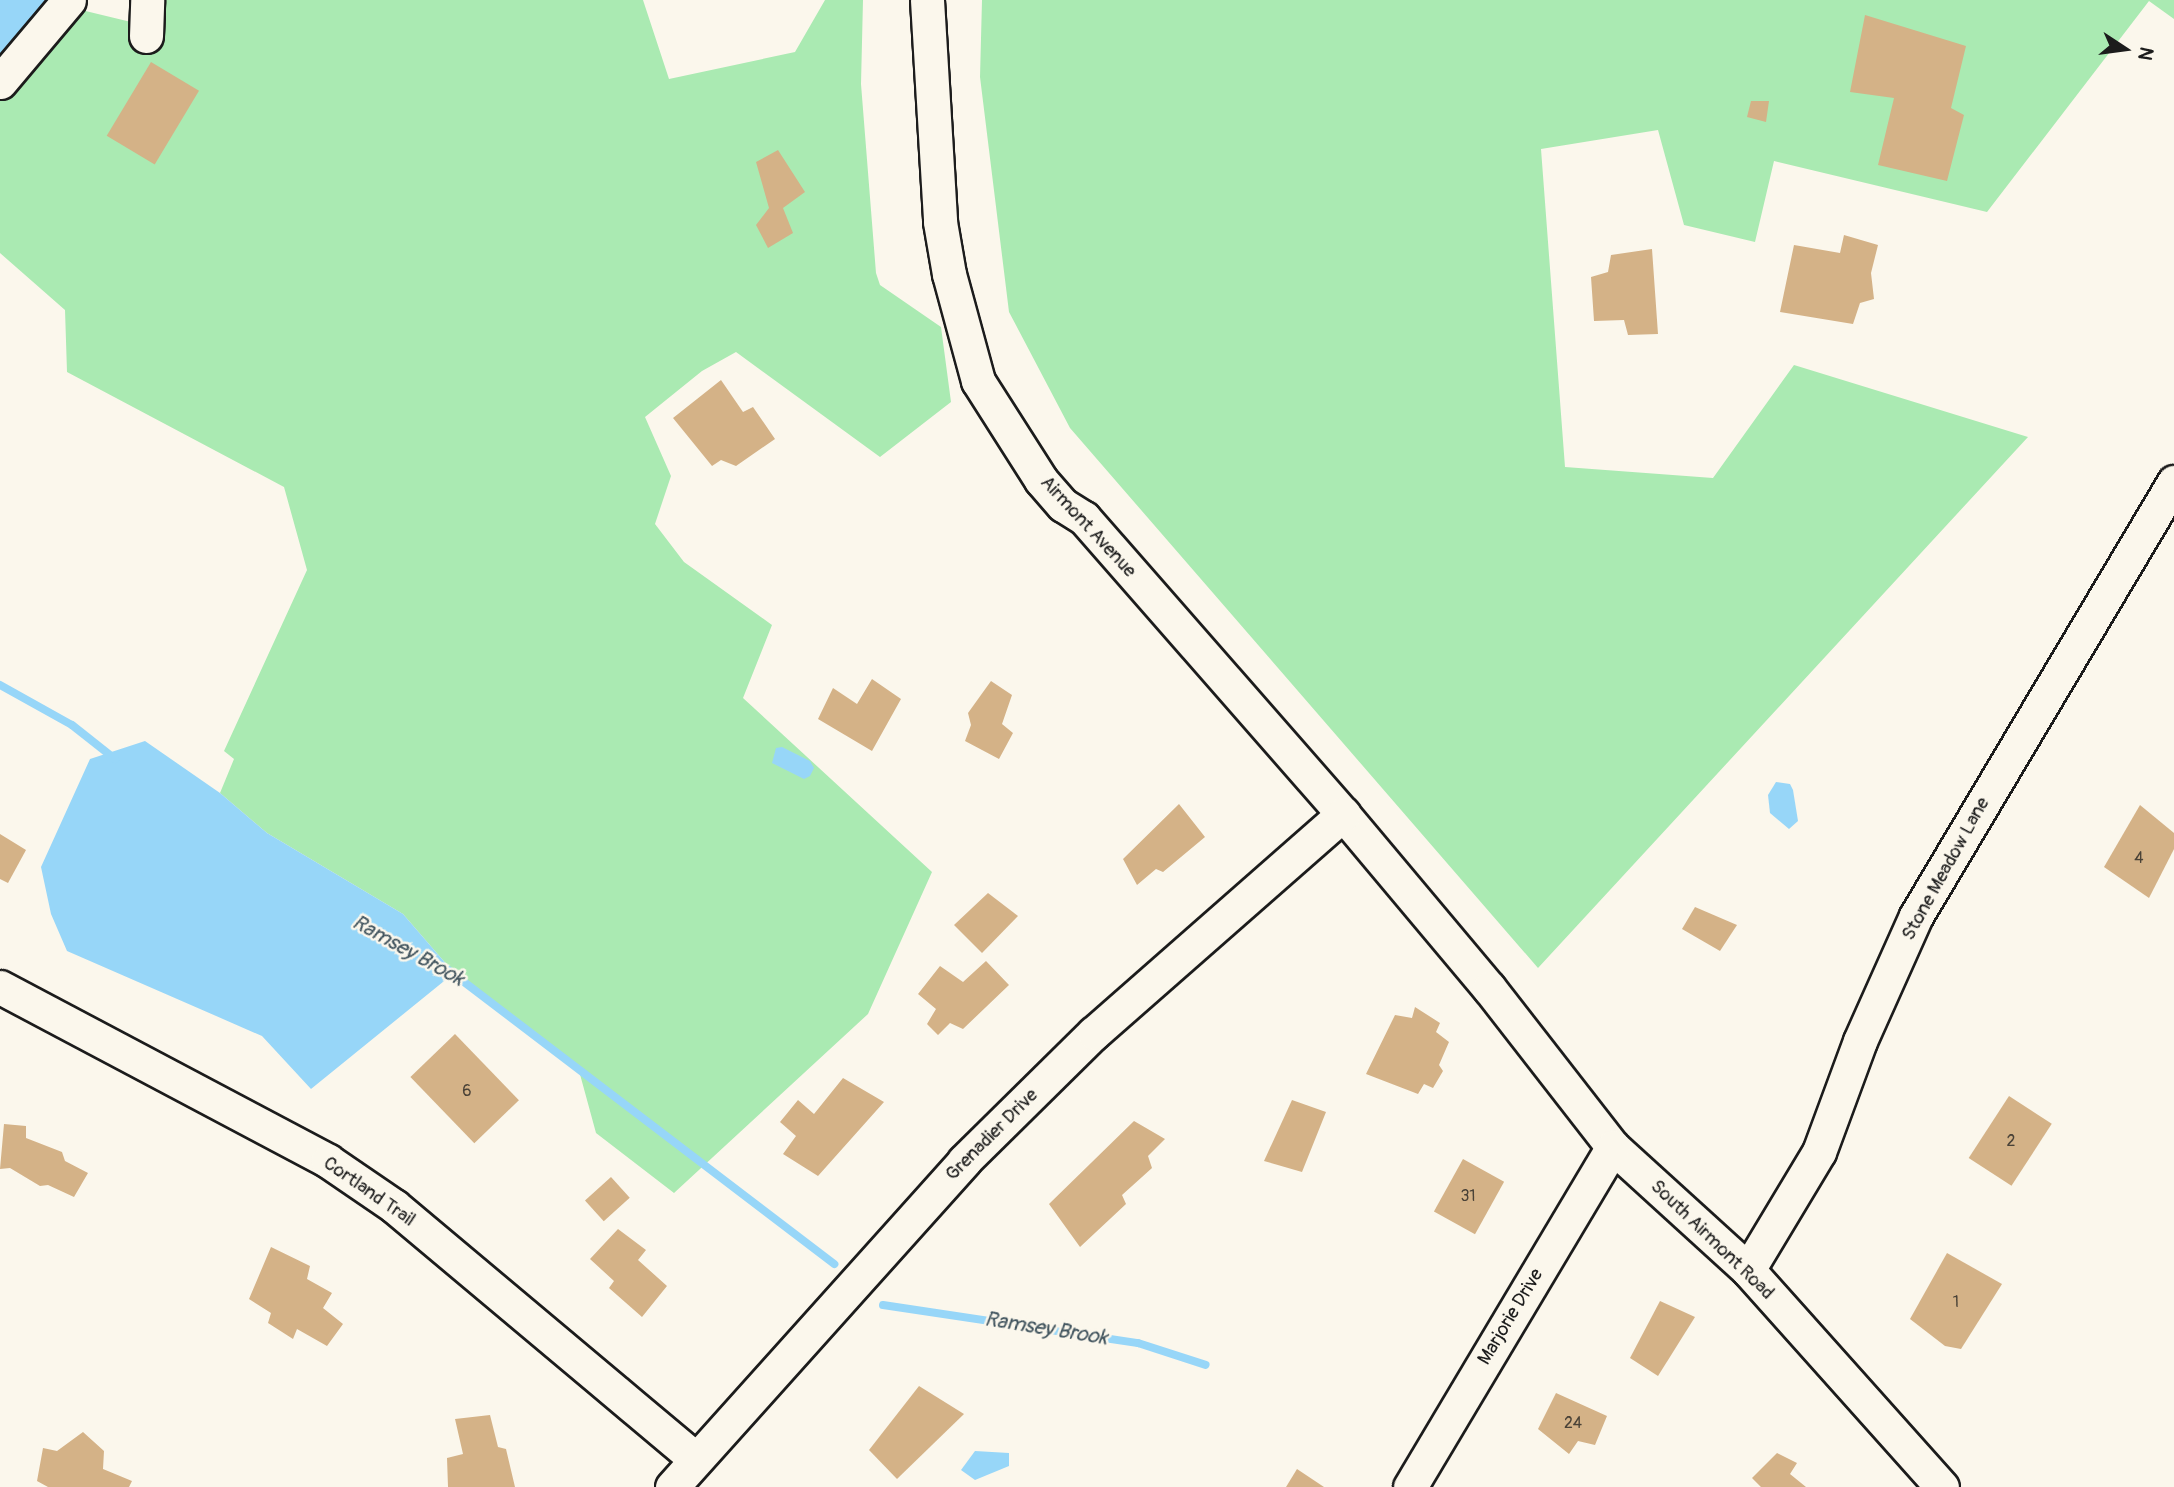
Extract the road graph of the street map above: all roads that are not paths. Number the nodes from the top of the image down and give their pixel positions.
1 (69, 0) edge
2 (147, 0) edge
3 (927, 0) edge
4 (146, 36) dead end
5 (0, 82) edge
6 (2174, 482) edge
7 (1343, 814) junction
8 (0, 987) edge
9 (1489, 988) joint
10 (1613, 1147) junction
11 (1748, 1270) junction
12 (696, 1459) junction
13 (672, 1487) edge
14 (1410, 1487) edge
15 (1942, 1487) edge

1 - 5 street
2 - 4 street
3 - 7 street, Airmont Avenue
6 - 11 street, Stone Meadow Lane
7 - 9 street, Airmont Avenue
7 - 12 street, Grenadier Drive
8 - 12 street, Cortland Trail
9 - 10 street, South Airmont Road
10 - 11 street, South Airmont Road
10 - 14 street, Marjorie Drive
11 - 15 street, South Airmont Road
12 - 13 street, Grenadier Drive

